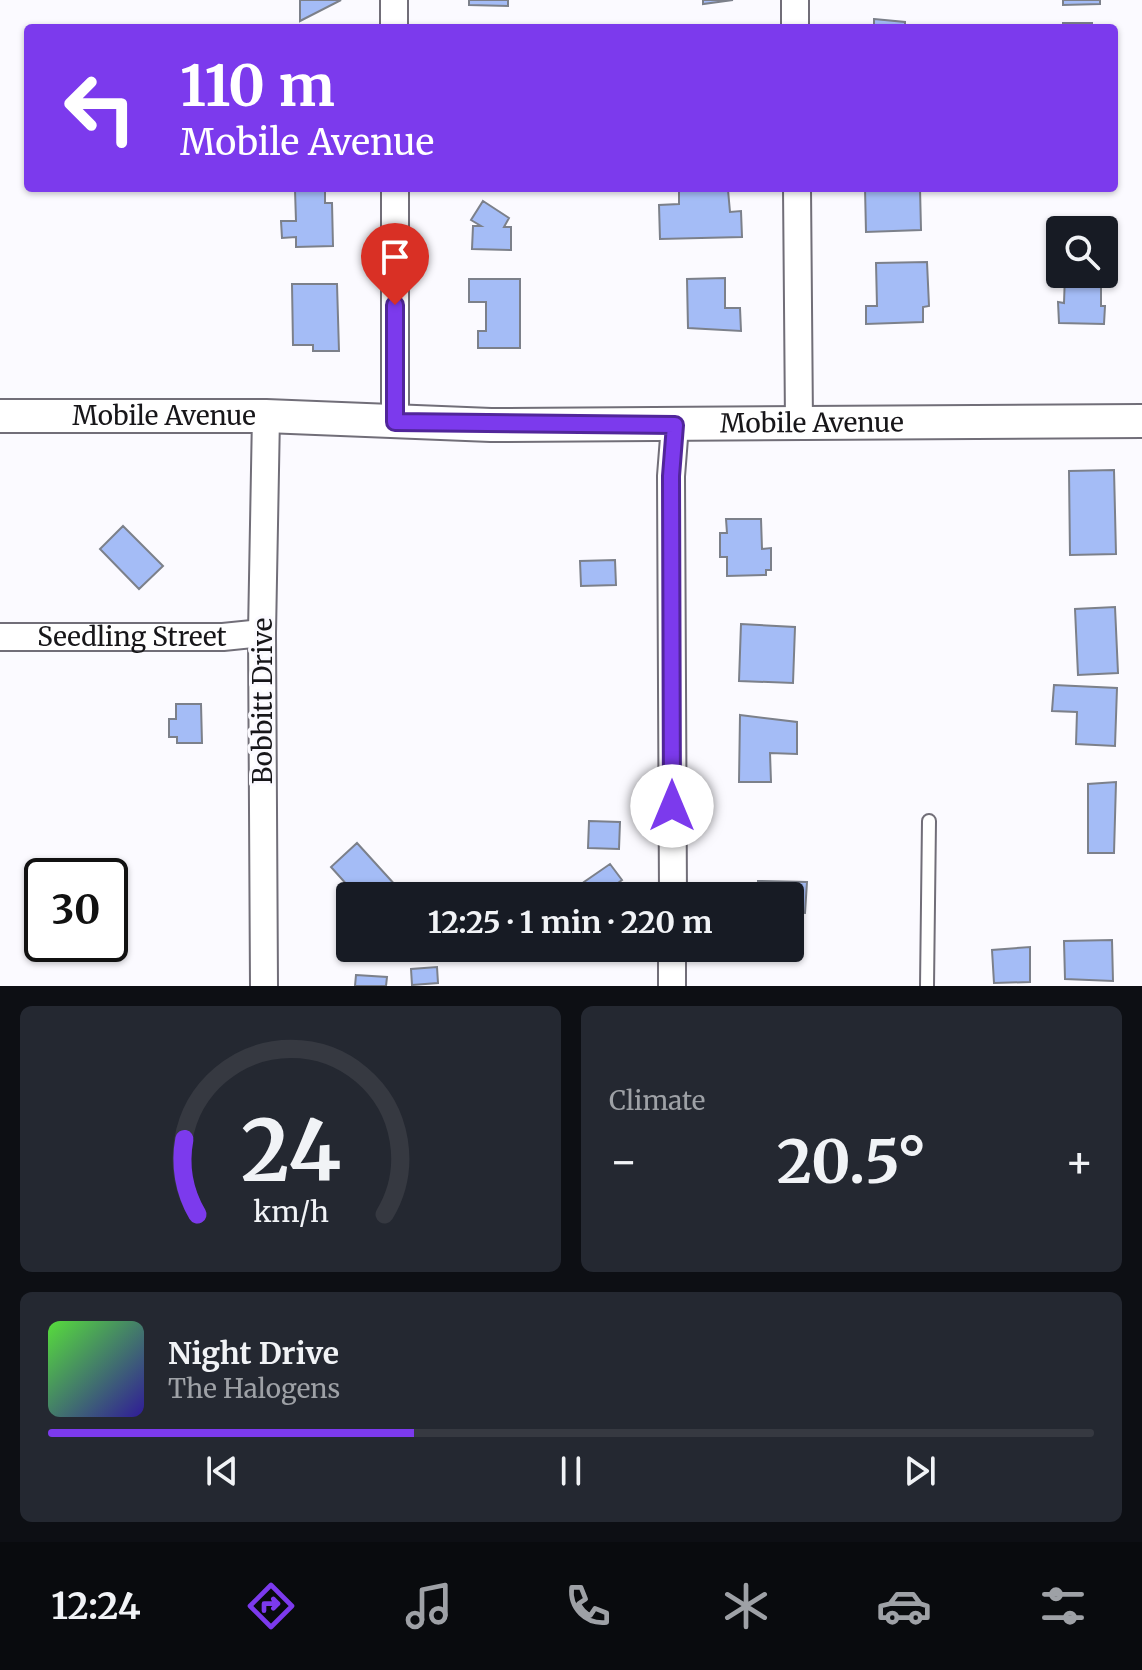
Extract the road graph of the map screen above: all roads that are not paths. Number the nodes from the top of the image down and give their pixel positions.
1 (394, 0) edge
2 (795, 0) edge
3 (394, 24) edge
4 (795, 24) edge
5 (395, 192) edge
6 (797, 192) edge
7 (0, 416) edge
8 (266, 416) junction
9 (1142, 421) edge
10 (395, 422) junction
11 (799, 422) junction
12 (675, 425) junction
13 (262, 633) junction
14 (0, 637) edge
15 (929, 821) dead end
16 (673, 882) edge
17 (672, 962) edge
18 (264, 986) edge
19 (672, 986) edge
20 (927, 986) edge

1 - 3 street
2 - 4 street
5 - 10 street
6 - 11 street
7 - 8 street, Mobile Avenue
8 - 10 street, Mobile Avenue
8 - 13 street, Bobbitt Drive
9 - 11 street, Mobile Avenue
10 - 12 street, Mobile Avenue
11 - 12 street, Mobile Avenue
12 - 16 street
13 - 14 street, Seedling Street
13 - 18 street, Bobbitt Drive
15 - 20 lane
17 - 19 street

